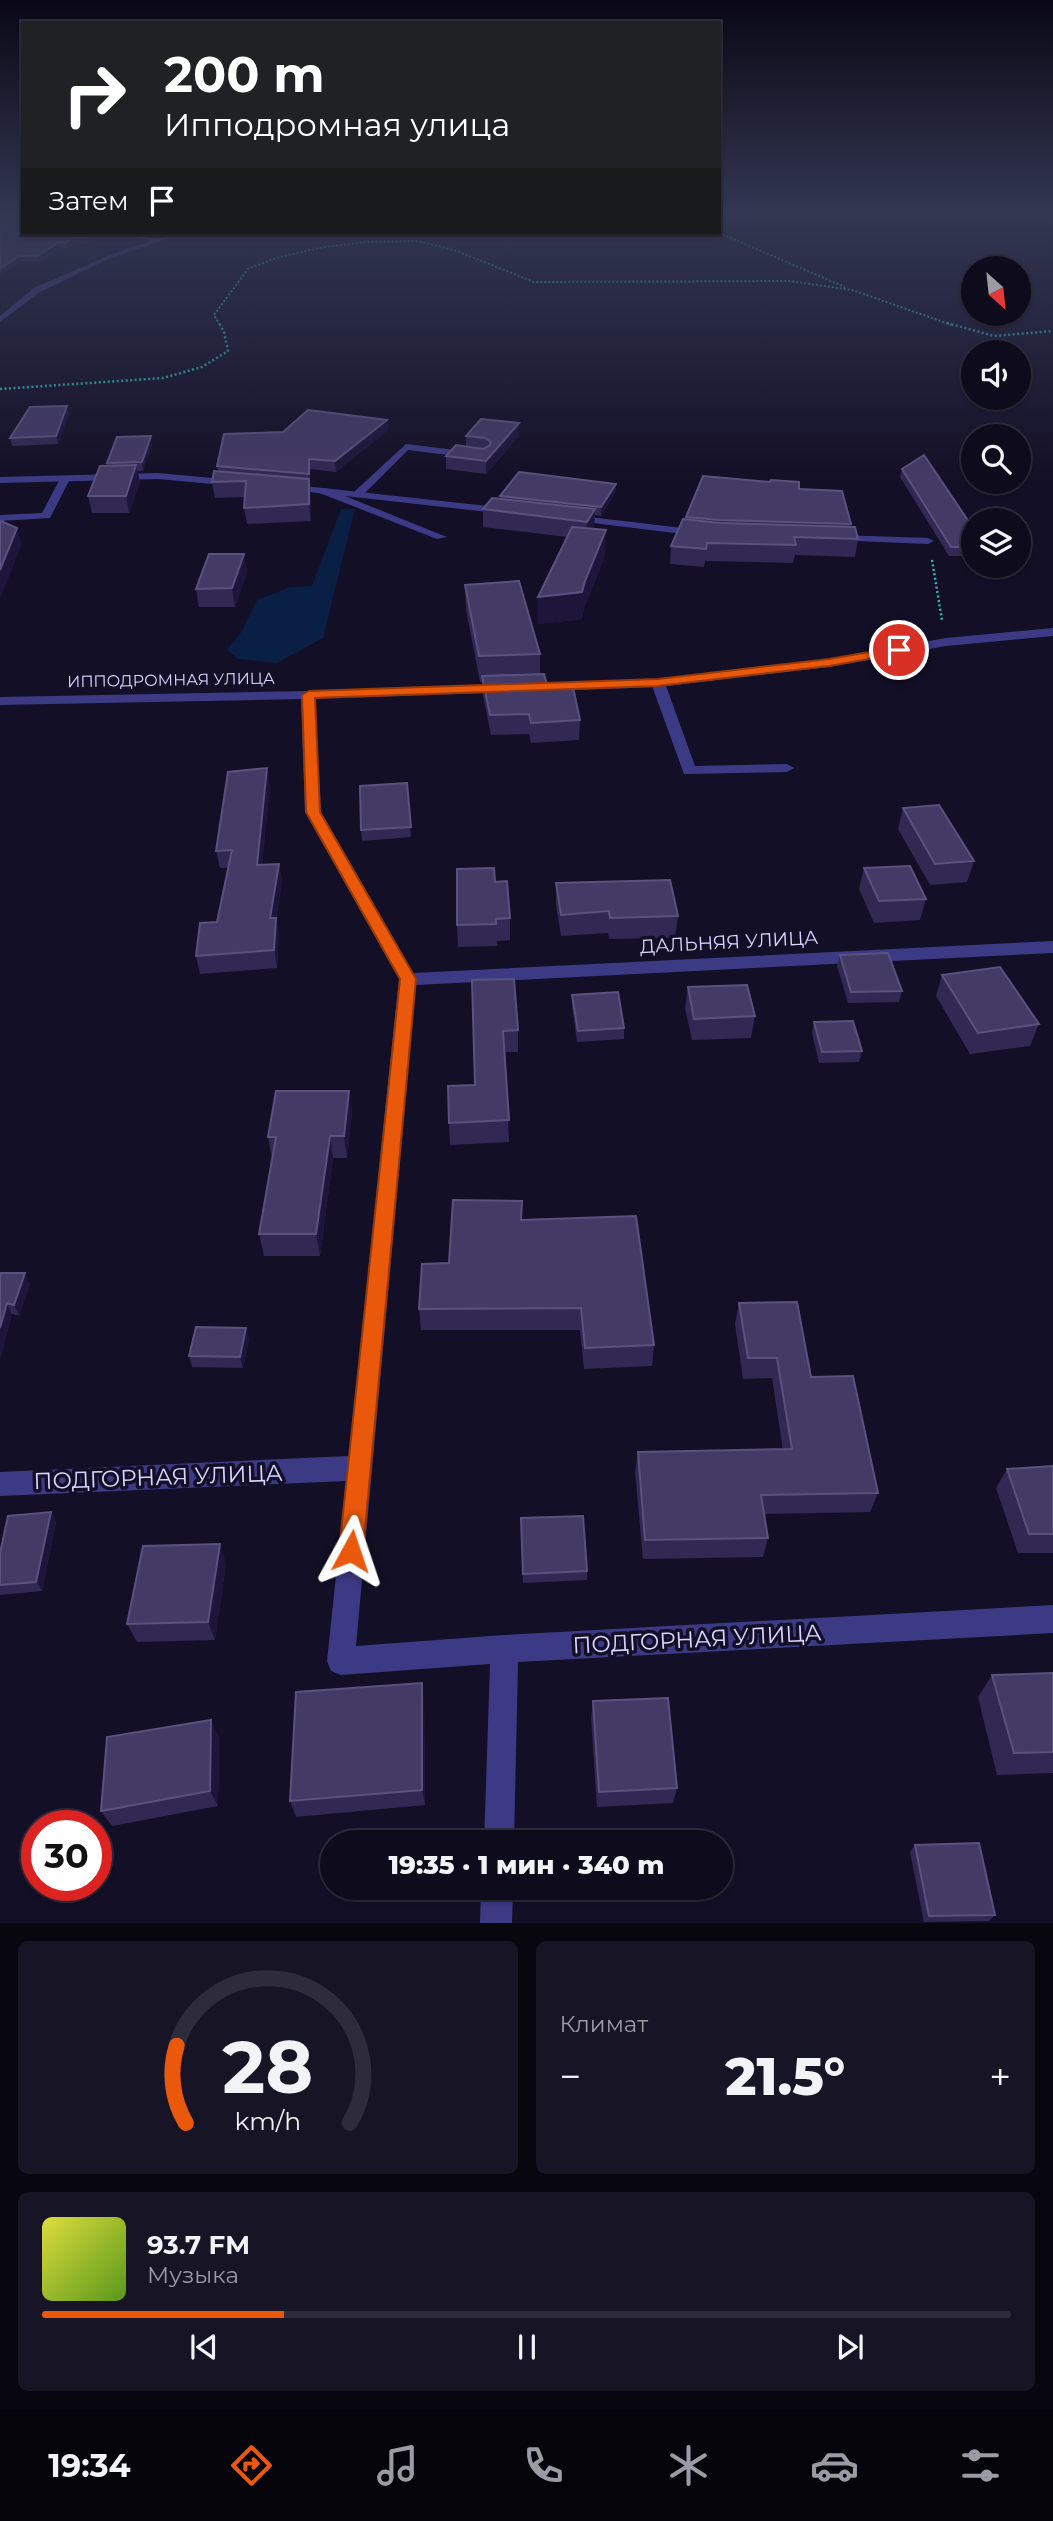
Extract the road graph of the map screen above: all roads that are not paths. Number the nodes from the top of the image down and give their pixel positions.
1 (19, 305) edge
2 (0, 320) edge
3 (484, 456) edge
4 (65, 478) junction
5 (0, 480) edge
6 (240, 483) edge
7 (267, 486) edge
8 (321, 490) junction
9 (358, 494) junction
10 (524, 513) edge
11 (566, 517) edge
12 (0, 518) edge
13 (718, 535) edge
14 (440, 537) dead end
15 (823, 538) edge
16 (928, 541) road end
17 (1053, 632) edge
18 (658, 683) junction
19 (309, 695) junction
20 (0, 701) edge
21 (787, 768) dead end
22 (1053, 947) edge
23 (408, 979) junction
24 (358, 1468) junction
25 (0, 1483) edge
26 (1053, 1619) edge
27 (504, 1649) junction
28 (499, 1830) edge
29 (497, 1900) edge
30 (496, 1923) edge

1 - 2 street
3 - 9 street
4 - 5 street
4 - 6 street
4 - 12 street
7 - 8 street
8 - 9 street
8 - 14 street
9 - 10 street
11 - 13 street
15 - 16 street
17 - 18 street, ИППОДРОМНАЯ УЛИЦА
18 - 19 street, ИППОДРОМНАЯ УЛИЦА
18 - 21 street
19 - 20 street, ИППОДРОМНАЯ УЛИЦА
19 - 23 street
22 - 23 street, ДАЛЬНЯЯ УЛИЦА
23 - 24 street
24 - 25 street, ПОДГОРНАЯ УЛИЦА
24 - 27 street, ПОДГОРНАЯ УЛИЦА
26 - 27 street, ПОДГОРНАЯ УЛИЦА
27 - 28 street
29 - 30 street

